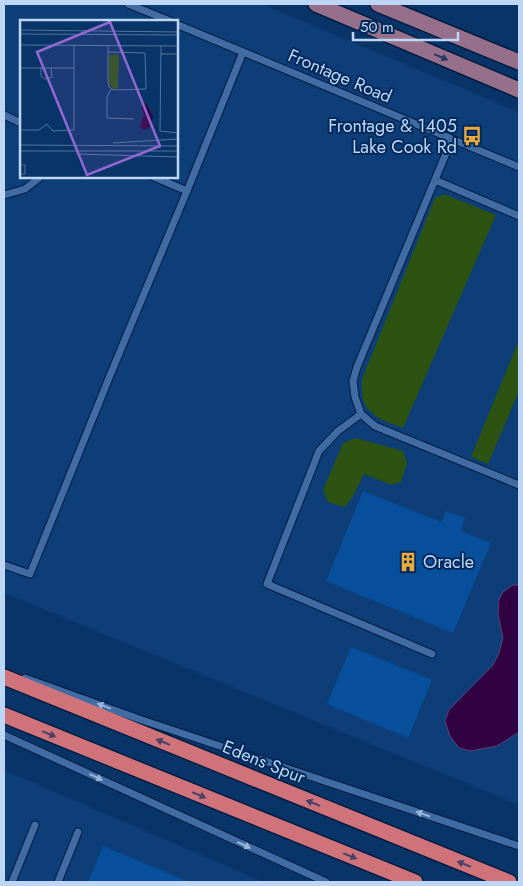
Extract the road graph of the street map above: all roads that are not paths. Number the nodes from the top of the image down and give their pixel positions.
1 (128, 4) edge
2 (316, 4) edge
3 (378, 4) edge
4 (168, 20) edge
5 (178, 25) edge
6 (243, 52) junction
7 (519, 62) edge
8 (519, 90) edge
9 (4, 116) edge
10 (20, 123) edge
11 (452, 139) junction
12 (519, 167) edge
13 (38, 178) edge
14 (157, 178) edge
15 (435, 180) junction
16 (187, 191) junction
17 (4, 195) edge
18 (519, 216) edge
19 (361, 414) junction
20 (519, 484) edge
21 (4, 564) edge
22 (432, 654) dead end
23 (4, 670) edge
24 (4, 677) edge
25 (4, 716) edge
26 (4, 735) edge
27 (35, 825) dead end
28 (78, 832) dead end
29 (519, 846) edge
30 (12, 882) edge
31 (58, 882) edge
32 (326, 882) edge
33 (415, 882) edge
34 (509, 882) edge

1 - 4 lane
2 -> 8 main road
3 - 7 main road
5 - 6 lane, Frontage Road
6 - 11 lane, Frontage Road
6 - 16 lane
9 - 10 lane
11 - 12 lane, Frontage Road
11 - 15 lane
13 - 17 lane
14 - 16 lane
15 - 18 lane
15 - 19 lane
16 - 21 lane
19 - 20 lane
19 - 22 lane
29 -> 23 lane, Edens Spur
34 -> 24 highway, Edens Spur
25 -> 33 highway
26 -> 32 lane
27 - 30 lane
28 - 31 lane

